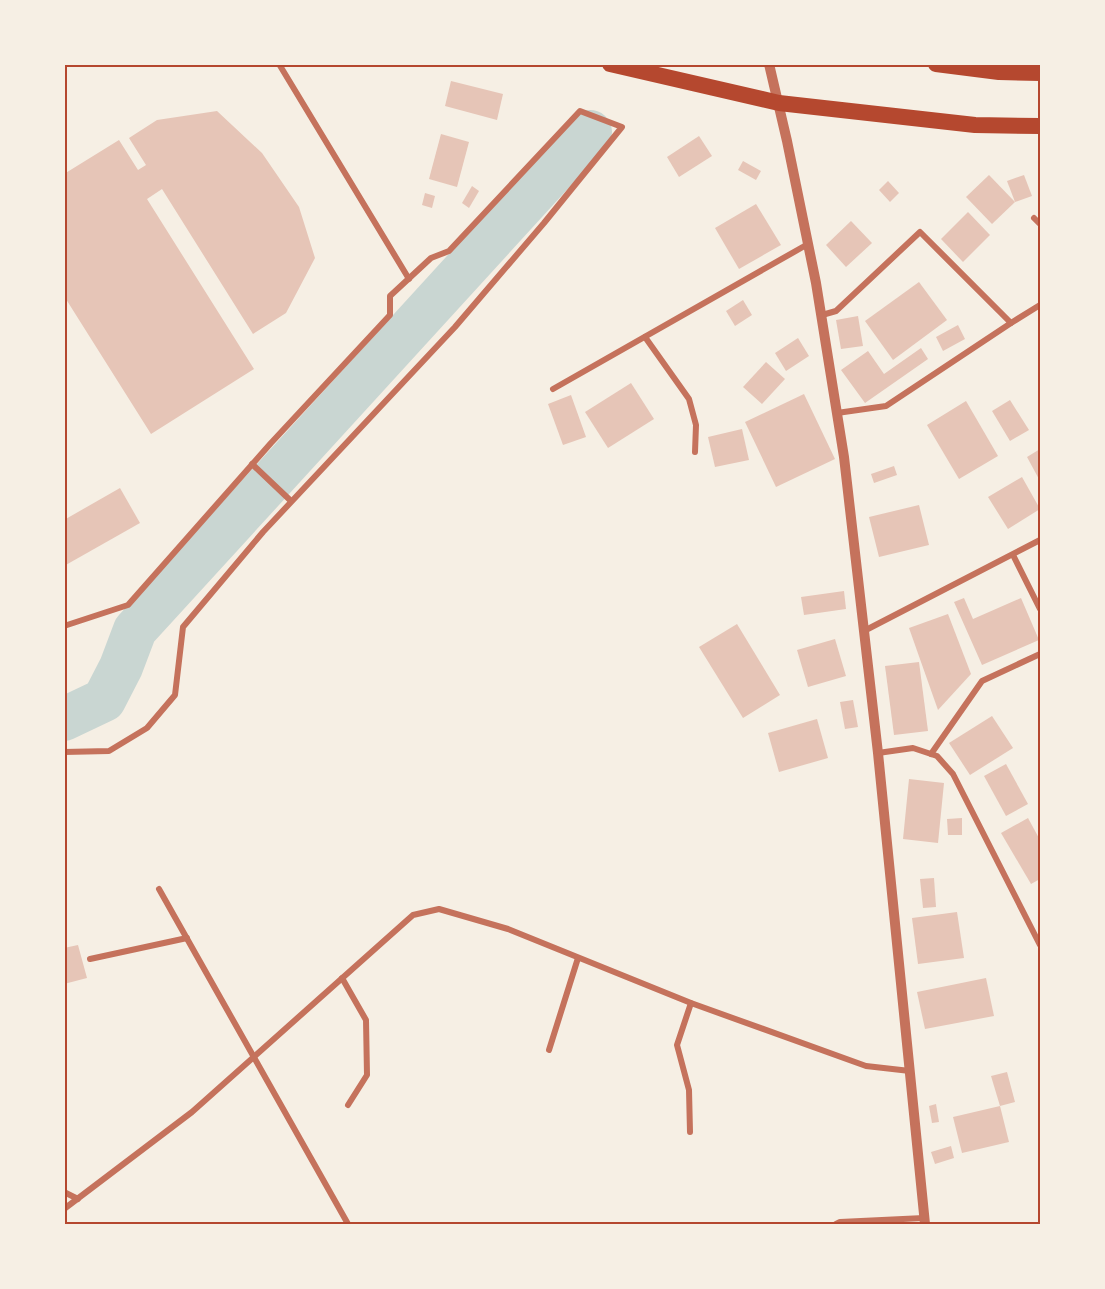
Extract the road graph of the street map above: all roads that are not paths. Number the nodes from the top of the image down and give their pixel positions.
1 (279, 64) edge
2 (610, 64) edge
3 (769, 64) edge
4 (936, 64) edge
5 (1041, 73) edge
6 (779, 103) junction
7 (1041, 126) edge
8 (1034, 218) dead end
9 (1041, 225) edge
10 (808, 244) junction
11 (410, 279) junction
12 (1041, 304) edge
13 (822, 315) junction
14 (1011, 323) junction
15 (645, 337) junction
16 (553, 389) dead end
17 (837, 413) junction
18 (695, 452) dead end
19 (253, 465) junction
20 (291, 500) junction
21 (1041, 540) edge
22 (1013, 555) junction
23 (1041, 609) edge
24 (64, 626) edge
25 (863, 631) junction
26 (1041, 654) edge
27 (64, 752) edge
28 (878, 753) junction
29 (930, 754) junction
30 (159, 889) dead end
31 (187, 938) junction
32 (1041, 945) edge
33 (578, 958) junction
34 (90, 959) dead end
35 (342, 978) junction
36 (692, 1003) junction
37 (549, 1050) dead end
38 (253, 1058) junction
39 (910, 1071) junction
40 (348, 1105) dead end
41 (690, 1132) dead end
42 (64, 1192) edge
43 (78, 1199) junction
44 (64, 1209) edge
45 (924, 1221) edge
46 (348, 1224) edge
47 (836, 1224) edge

1 - 11 street
2 - 6 highway
3 - 6 street
4 - 5 highway
6 - 7 highway
6 - 10 street
8 - 9 street
10 - 13 street
10 - 15 street
11 - 19 street
11 - 20 street
12 - 14 street
13 - 14 street
13 - 17 street
14 - 17 street
15 - 16 street
15 - 18 street
17 - 25 street
19 - 20 street
19 - 24 street
20 - 27 street
21 - 22 street
22 - 23 street
22 - 25 street
25 - 28 street
26 - 29 street
28 - 29 street
28 - 39 street
29 - 32 street
30 - 31 street
31 - 34 street
31 - 38 street
33 - 35 street
33 - 36 street
33 - 37 street
35 - 38 street
35 - 40 street
36 - 39 street
36 - 41 street
38 - 43 street
38 - 46 street
39 - 45 street
42 - 43 street
43 - 44 street
45 - 47 street

